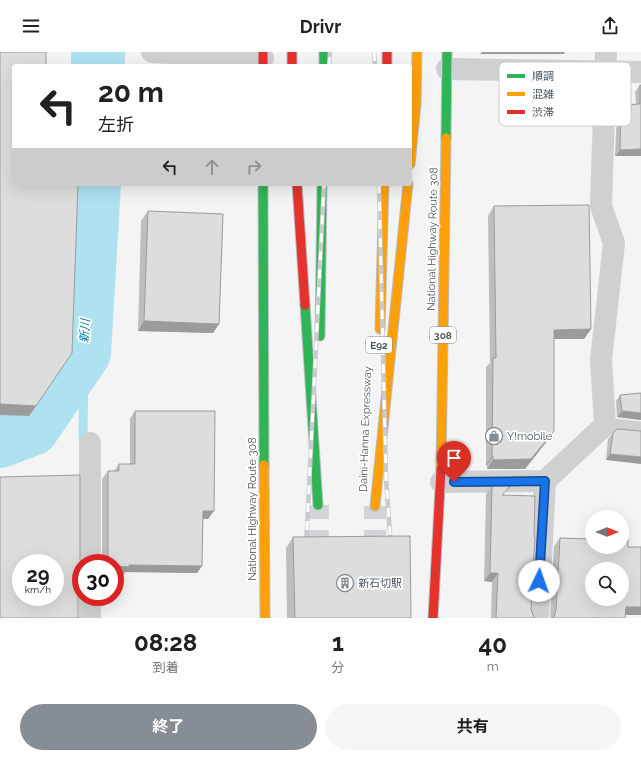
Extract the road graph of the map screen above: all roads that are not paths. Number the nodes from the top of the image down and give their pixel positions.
1 (152, 52) edge
2 (292, 52) edge
3 (324, 52) edge
4 (387, 52) edge
5 (417, 52) edge
6 (263, 59) edge
7 (447, 61) edge
8 (605, 62) edge
9 (292, 64) edge
10 (324, 64) edge
11 (387, 64) edge
12 (631, 69) edge
13 (641, 72) edge
14 (603, 126) edge
15 (412, 144) edge
16 (263, 186) edge
17 (297, 186) edge
18 (322, 186) edge
19 (384, 186) edge
20 (408, 186) edge
21 (380, 341) dead end
22 (320, 349) dead end
23 (319, 388) dead end
24 (378, 388) dead end
25 (605, 425) junction
26 (641, 429) edge
27 (90, 443) dead end
28 (545, 481) junction
29 (441, 482) junction
30 (90, 554) edge
31 (90, 606) edge
32 (90, 618) edge
33 (265, 618) edge
34 (433, 618) edge
35 (538, 618) edge

1 - 6 street
2 - 9 highway
3 - 10 highway
4 - 11 highway
5 - 15 highway
7 - 8 street
7 - 29 highway, National Highway Route 308 / 308
12 - 13 street
14 - 25 street
16 - 33 highway, National Highway Route 308
17 - 23 highway
18 - 22 highway
19 - 21 highway, E92
20 - 24 highway, Daini-Hanna Expressway
25 - 26 lane
25 - 28 street
27 - 30 street
28 - 29 street
28 - 35 street
29 - 34 highway, National Highway Route 308 / 308
31 - 32 street

